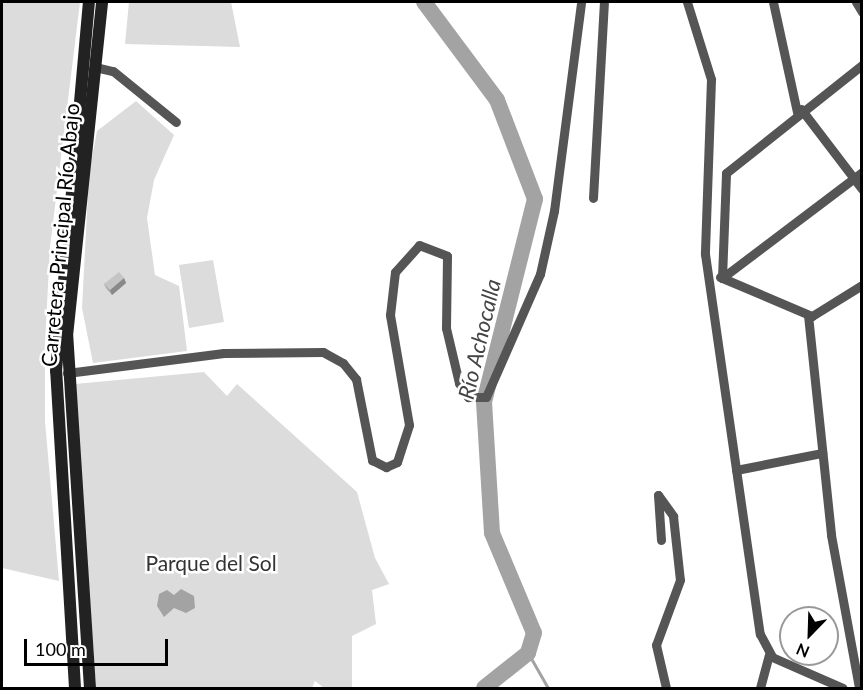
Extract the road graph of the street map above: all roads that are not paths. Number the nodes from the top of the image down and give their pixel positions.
1 (89, 2) edge
2 (102, 2) edge
3 (581, 2) edge
4 (604, 2) edge
5 (687, 2) edge
6 (773, 2) edge
7 (856, 2) edge
8 (861, 12) edge
9 (861, 65) edge
10 (95, 67) junction
11 (799, 111) junction
12 (176, 122) dead end
13 (858, 175) edge
14 (861, 189) edge
15 (593, 198) dead end
16 (709, 273) junction
17 (723, 278) junction
18 (861, 285) edge
19 (808, 315) junction
20 (61, 372) junction
21 (822, 453) junction
22 (736, 470) junction
23 (661, 540) dead end
24 (769, 655) junction
25 (75, 688) edge
26 (90, 688) edge
27 (666, 688) edge
28 (760, 688) edge
29 (843, 688) edge
30 (860, 688) edge

1 - 20 main road, Carretera Principal Río Abajo
2 - 10 main road, Carretera Principal Río Abajo
3 - 20 street
4 - 15 street
5 - 16 street
6 - 11 street
7 - 8 street
9 - 11 street
10 - 12 street
10 - 20 main road, Carretera Principal Río Abajo
11 - 13 street
11 - 17 street
13 - 14 street
13 - 17 street
16 - 17 street
16 - 22 street
17 - 19 street
18 - 19 street
19 - 21 street
20 - 25 main road, Carretera Principal Río Abajo
20 - 26 main road, Carretera Principal Río Abajo
21 - 22 street
21 - 30 street
22 - 24 street
23 - 27 street
24 - 28 street
24 - 29 street

